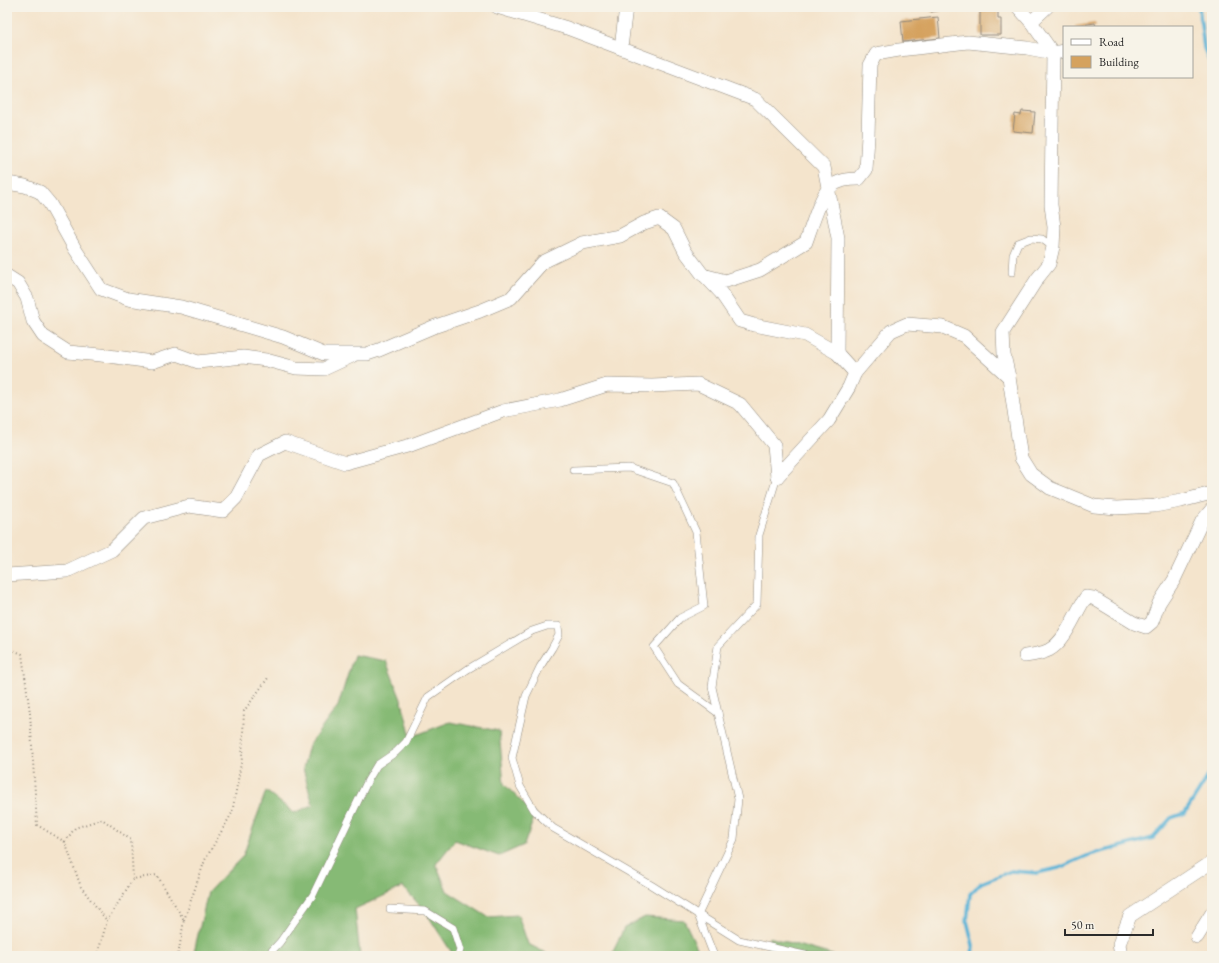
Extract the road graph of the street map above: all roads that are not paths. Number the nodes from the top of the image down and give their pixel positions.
1 (497, 7) edge
2 (626, 7) edge
3 (1018, 7) edge
4 (1047, 7) edge
5 (1031, 22) junction
6 (622, 48) junction
7 (1059, 52) edge
8 (7, 183) edge
9 (828, 188) junction
10 (1053, 247) junction
11 (1012, 272) dead end
12 (703, 275) junction
13 (7, 276) edge
14 (837, 353) junction
15 (356, 354) junction
16 (855, 373) junction
17 (1009, 377) junction
18 (573, 470) dead end
19 (777, 477) junction
20 (1212, 492) edge
21 (1212, 509) edge
22 (7, 575) edge
23 (1025, 656) dead end
24 (718, 713) junction
25 (1212, 862) edge
26 (390, 909) dead end
27 (1212, 913) edge
28 (698, 915) junction
29 (1197, 937) dead end
30 (267, 956) edge
31 (458, 956) edge
32 (714, 956) edge
33 (809, 956) edge
34 (1121, 956) edge

1 - 6 street
2 - 6 street
3 - 5 street
4 - 5 street
5 - 7 street
6 - 9 street
7 - 9 street
7 - 10 street
8 - 15 street
9 - 12 street
9 - 14 street
10 - 11 lane
10 - 17 street
12 - 14 street
12 - 15 street
13 - 15 street
14 - 16 street
16 - 17 street
16 - 19 street
17 - 20 street
18 - 24 lane
19 - 22 street
19 - 24 lane
21 - 23 street
24 - 28 lane
25 - 34 street
26 - 31 lane
27 - 29 street
28 - 30 lane
28 - 32 lane
28 - 33 lane

